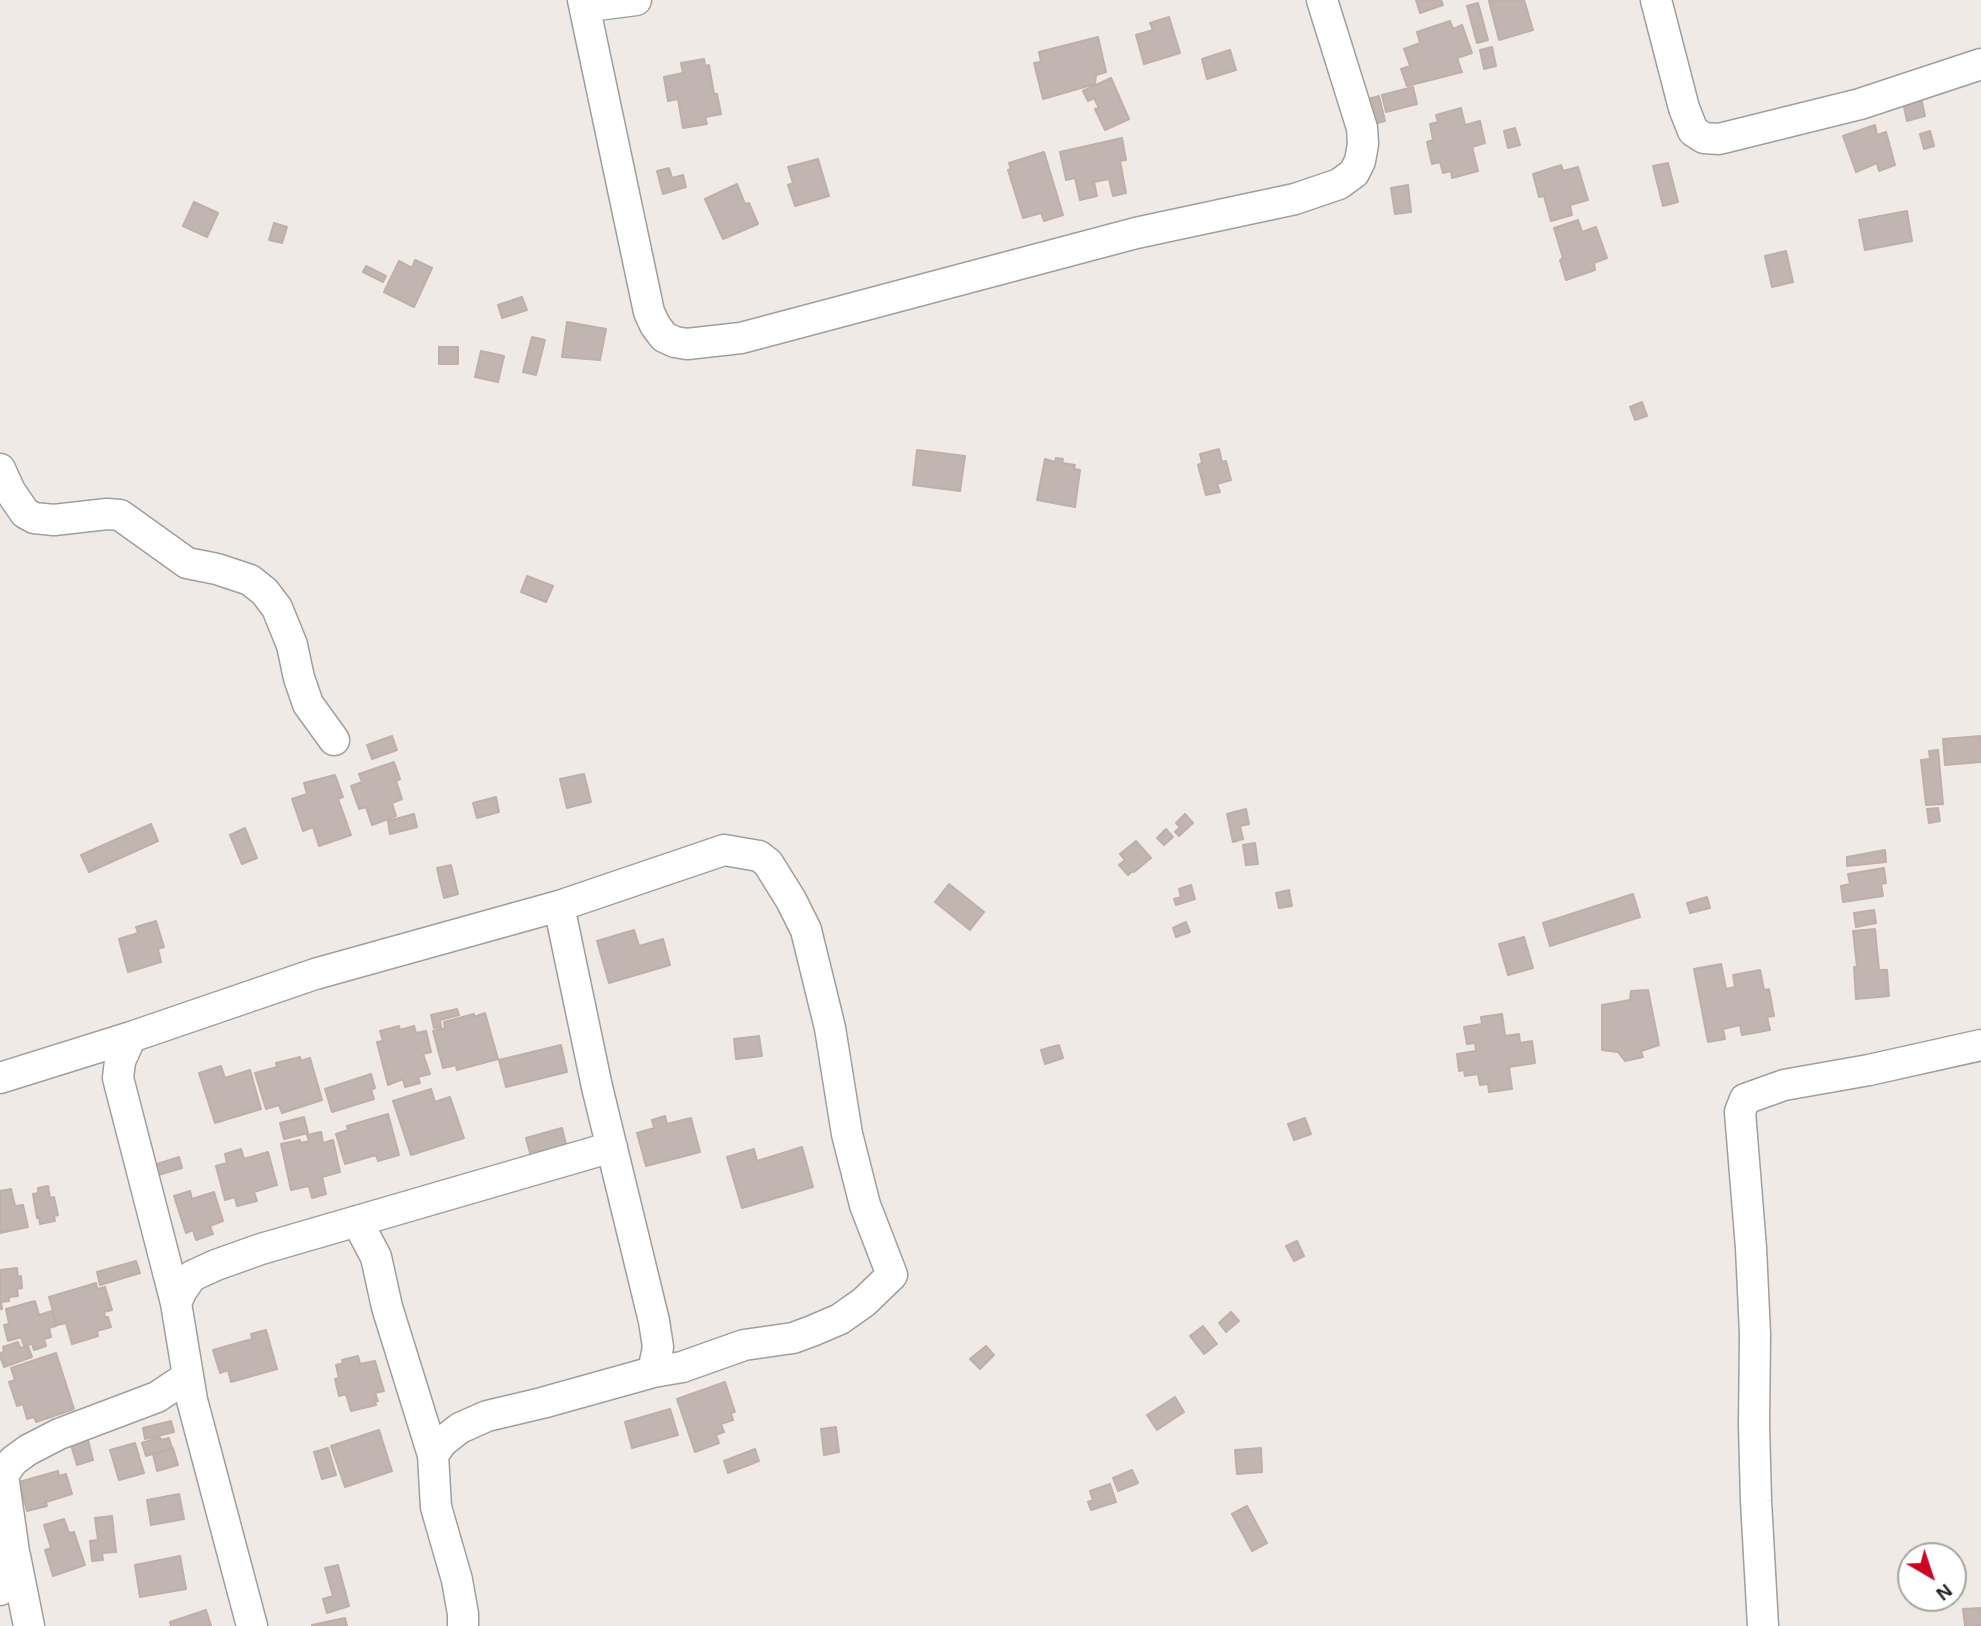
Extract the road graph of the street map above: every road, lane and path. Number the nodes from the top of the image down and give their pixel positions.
1 (583, 0) edge
2 (591, 0) edge
3 (636, 0) edge
4 (1322, 0) edge
5 (1656, 0) edge
6 (1981, 64) edge
7 (0, 469) edge
8 (334, 740) dead end
9 (559, 906) junction
10 (131, 1037) junction
11 (1981, 1045) edge
12 (91, 1049) junction
13 (0, 1077) edge
14 (118, 1077) junction
15 (612, 1147) junction
16 (357, 1221) junction
17 (176, 1303) junction
18 (656, 1360) junction
19 (187, 1377) junction
20 (433, 1455) junction
21 (1, 1470) edge
22 (14, 1552) junction
23 (0, 1590) edge
24 (29, 1626) edge
25 (253, 1626) edge
26 (463, 1626) edge
27 (1763, 1626) edge

1 - 4 street
2 - 3 street
5 - 6 street
7 - 8 street
9 - 10 street
9 - 15 street
9 - 18 street
10 - 12 street
10 - 14 street
11 - 27 street
12 - 13 street
12 - 14 street
14 - 17 street
15 - 16 street
15 - 18 street
16 - 17 street
16 - 20 street
17 - 19 street
18 - 20 street
19 - 21 street
19 - 25 street
20 - 26 street
21 - 22 street
22 - 23 street
22 - 24 street

